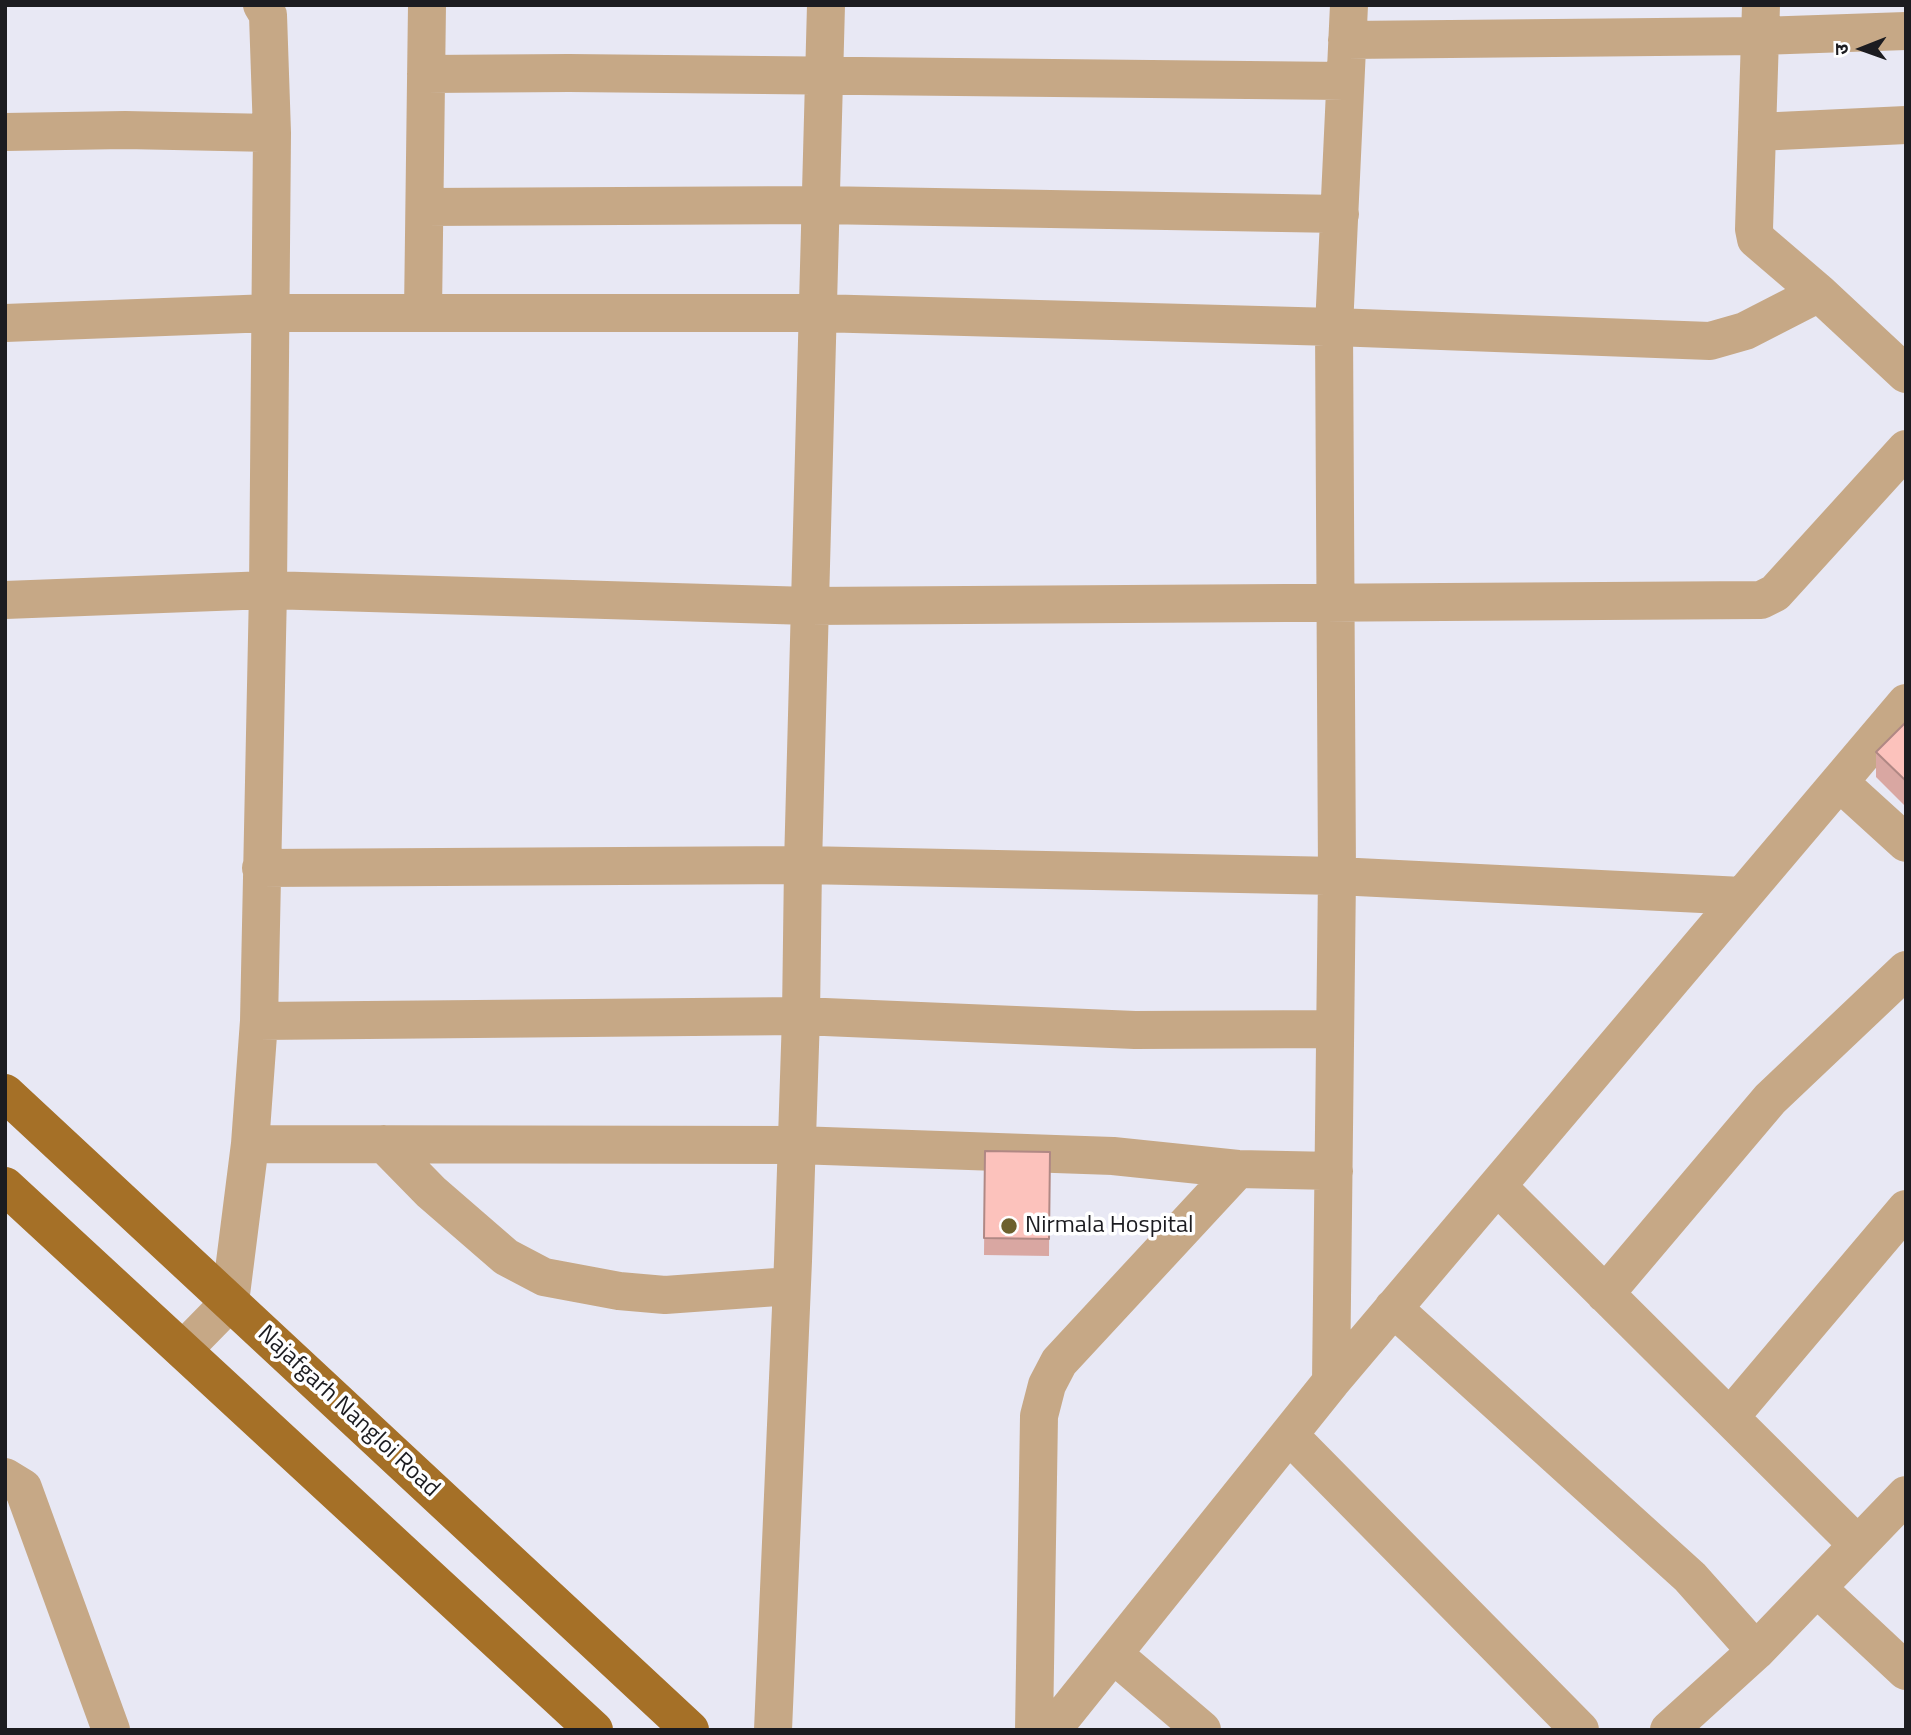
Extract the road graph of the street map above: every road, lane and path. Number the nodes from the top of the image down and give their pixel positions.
1 (262, 5) edge
2 (427, 5) edge
3 (826, 5) edge
4 (1761, 20) edge
5 (1348, 23) edge
6 (1906, 31) edge
7 (426, 74) junction
8 (824, 76) junction
9 (1345, 81) junction
10 (1906, 125) edge
11 (5, 132) edge
12 (1757, 132) junction
13 (272, 133) junction
14 (819, 205) junction
15 (425, 207) junction
16 (1340, 214) junction
17 (1819, 293) junction
18 (423, 312) junction
19 (271, 313) junction
20 (817, 313) junction
21 (5, 323) edge
22 (1334, 327) junction
23 (1906, 374) edge
24 (1906, 449) edge
25 (268, 590) junction
26 (5, 600) edge
27 (1337, 604) junction
28 (809, 606) junction
29 (1906, 704) edge
30 (1839, 782) junction
31 (1906, 843) edge
32 (803, 865) junction
33 (261, 869) junction
34 (1337, 876) junction
35 (1742, 896) junction
36 (1906, 970) edge
37 (801, 1016) junction
38 (259, 1021) junction
39 (1335, 1028) junction
40 (5, 1093) edge
41 (250, 1144) junction
42 (384, 1144) junction
43 (796, 1145) junction
44 (1238, 1169) junction
45 (1334, 1171) junction
46 (5, 1186) edge
47 (1497, 1186) junction
48 (1906, 1209) edge
49 (791, 1286) junction
50 (1605, 1294) junction
51 (230, 1302) junction
52 (1393, 1308) junction
53 (183, 1350) junction
54 (1331, 1382) junction
55 (1730, 1417) junction
56 (1289, 1435) junction
57 (5, 1477) edge
58 (1906, 1495) edge
59 (1858, 1545) junction
60 (1817, 1588) junction
61 (1756, 1651) junction
62 (1113, 1654) junction
63 (1906, 1671) edge
64 (110, 1730) edge
65 (594, 1730) edge
66 (690, 1730) edge
67 (772, 1730) edge
68 (1034, 1730) edge
69 (1052, 1730) edge
70 (1202, 1730) edge
71 (1580, 1730) edge
72 (1669, 1730) edge

1 - 13 street
2 - 7 street
3 - 8 street
4 - 5 street
4 - 6 street
4 - 12 street
5 - 9 street
7 - 8 street
7 - 15 street
8 - 9 street
8 - 14 street
9 - 16 street
10 - 12 street
11 - 13 street
12 - 17 street
13 - 19 street
14 - 15 street
14 - 16 street
14 - 20 street
15 - 18 street
16 - 22 street
17 - 22 street
17 - 23 street
18 - 19 street
18 - 20 street
19 - 21 street
19 - 25 street
20 - 22 street
20 - 28 street
22 - 27 street
24 - 27 street
25 - 26 street
25 - 28 street
25 - 33 street
27 - 28 street
27 - 34 street
28 - 32 street
29 - 30 street
30 - 31 street
30 - 35 street
32 - 33 street
32 - 34 street
32 - 37 street
33 - 38 street
34 - 35 street
34 - 39 street
35 - 47 street
36 - 50 street
37 - 38 street
37 - 39 street
37 - 43 street
38 - 41 street
39 - 45 street
40 - 51 main road, Najafgarh Nangloi Road
41 - 42 street
41 - 51 street
42 - 43 street
42 - 49 street
43 - 44 street
43 - 49 street
44 - 45 street
44 - 68 street
45 - 54 street
46 - 53 main road
47 - 50 street
47 - 52 street
48 - 55 street
49 - 67 street
50 - 55 street
51 - 53 street
51 - 66 main road, Najafgarh Nangloi Road
52 - 54 street
52 - 61 street
53 - 65 main road
54 - 56 street
55 - 59 street
56 - 62 street
56 - 71 street
57 - 64 street
58 - 59 street
59 - 60 street
60 - 61 street
60 - 63 street
61 - 72 street
62 - 69 street
62 - 70 street

